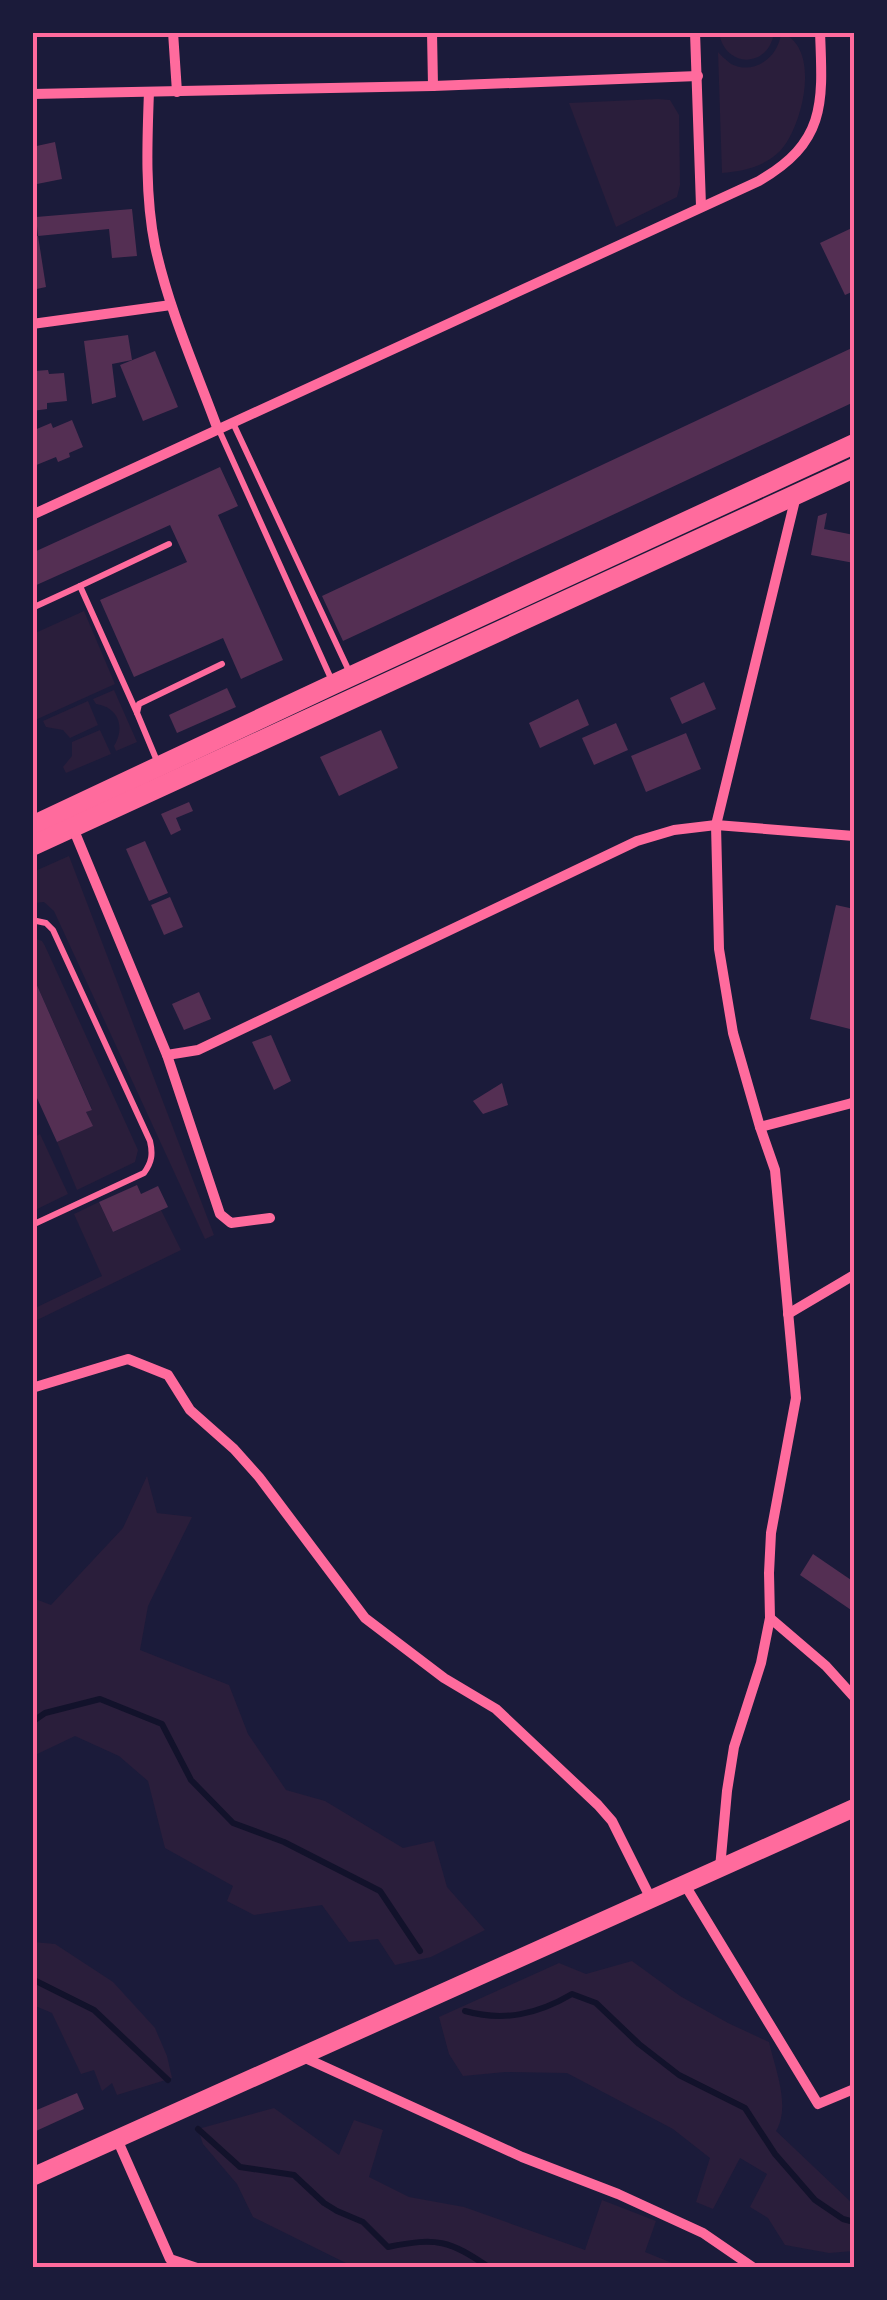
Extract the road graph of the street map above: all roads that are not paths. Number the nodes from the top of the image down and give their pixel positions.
1 (174, 32) edge
2 (432, 32) edge
3 (695, 32) edge
4 (820, 32) edge
5 (698, 76) junction
6 (433, 86) junction
7 (149, 92) junction
8 (177, 92) junction
9 (32, 94) edge
10 (701, 206) junction
11 (171, 305) junction
12 (32, 324) edge
13 (233, 423) junction
14 (218, 430) junction
15 (854, 444) edge
16 (854, 468) edge
17 (796, 495) junction
18 (32, 514) edge
19 (169, 544) dead end
20 (80, 586) junction
21 (32, 608) edge
22 (222, 664) dead end
23 (342, 680) junction
24 (137, 713) junction
25 (159, 766) junction
26 (716, 825) junction
27 (32, 826) edge
28 (73, 827) junction
29 (854, 836) edge
30 (32, 846) edge
31 (32, 920) edge
32 (167, 1055) junction
33 (854, 1103) edge
34 (760, 1127) junction
35 (270, 1218) dead end
36 (32, 1225) edge
37 (854, 1275) edge
38 (788, 1314) junction
39 (32, 1388) edge
40 (770, 1618) junction
41 (854, 1698) edge
42 (854, 1808) edge
43 (720, 1869) junction
44 (685, 1885) junction
45 (651, 1900) junction
46 (302, 2056) junction
47 (854, 2088) edge
48 (117, 2139) junction
49 (32, 2177) edge
50 (168, 2263) edge
51 (197, 2268) edge
52 (754, 2268) edge

1 - 8 street
2 - 6 street
3 - 5 street
4 - 10 street
5 - 6 street
5 - 10 street
6 - 8 street
7 - 8 street
7 - 9 street
7 - 11 street
10 - 13 street
11 - 12 street
11 - 14 street
13 - 14 street
13 - 23 lane
14 - 18 street
14 - 23 lane
15 - 23 main road
16 - 17 main road
17 - 26 street
17 - 28 main road
19 - 20 lane
20 - 21 lane
20 - 24 lane
22 - 24 lane
23 - 25 main road
24 - 25 lane
25 - 27 main road
26 - 29 street
26 - 32 street
26 - 34 street
28 - 30 main road
28 - 32 street
31 - 36 lane
32 - 35 street
33 - 34 street
34 - 38 street
37 - 38 street
38 - 40 street
39 - 45 street
40 - 41 street
40 - 43 street
42 - 43 street
43 - 44 street
44 - 45 street
44 - 47 street
45 - 46 street
46 - 48 street
46 - 52 street
48 - 49 street
48 - 50 street
50 - 51 street

